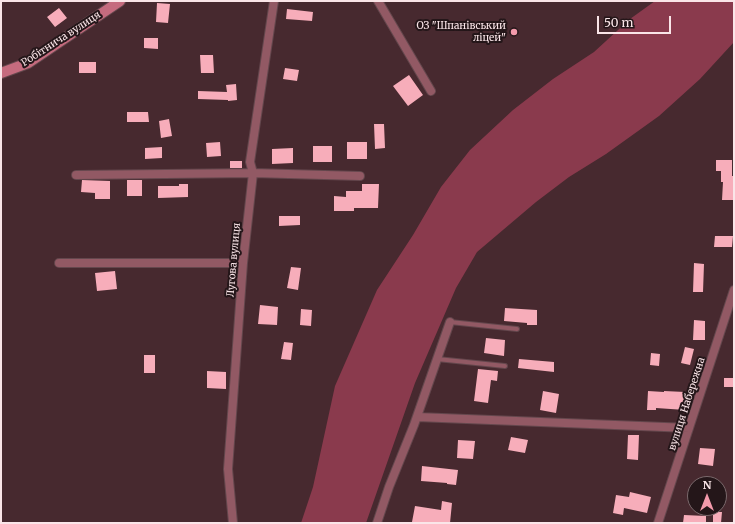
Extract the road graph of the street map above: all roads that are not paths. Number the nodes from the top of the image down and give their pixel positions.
1 (120, 1) edge
2 (274, 1) edge
3 (378, 1) edge
4 (1, 73) edge
5 (432, 91) dead end
6 (253, 173) junction
7 (76, 175) dead end
8 (360, 176) dead end
9 (59, 263) dead end
10 (243, 263) junction
11 (734, 290) edge
12 (450, 322) joint
13 (516, 329) dead end
14 (436, 359) junction
15 (505, 366) dead end
16 (417, 418) junction
17 (689, 428) junction
18 (233, 523) edge
19 (377, 523) edge
20 (658, 523) edge

1 - 4 street, Робітнича вулиця
2 - 6 street, Лугова вулиця
3 - 5 street
6 - 7 street
6 - 8 street
6 - 10 street, Лугова вулиця
9 - 10 street
10 - 18 street, Лугова вулиця
11 - 17 street, вулиця Набережна
12 - 13 lane
12 - 14 street
14 - 15 lane
14 - 16 street
16 - 17 street
16 - 19 street
17 - 20 street, вулиця Набережна

